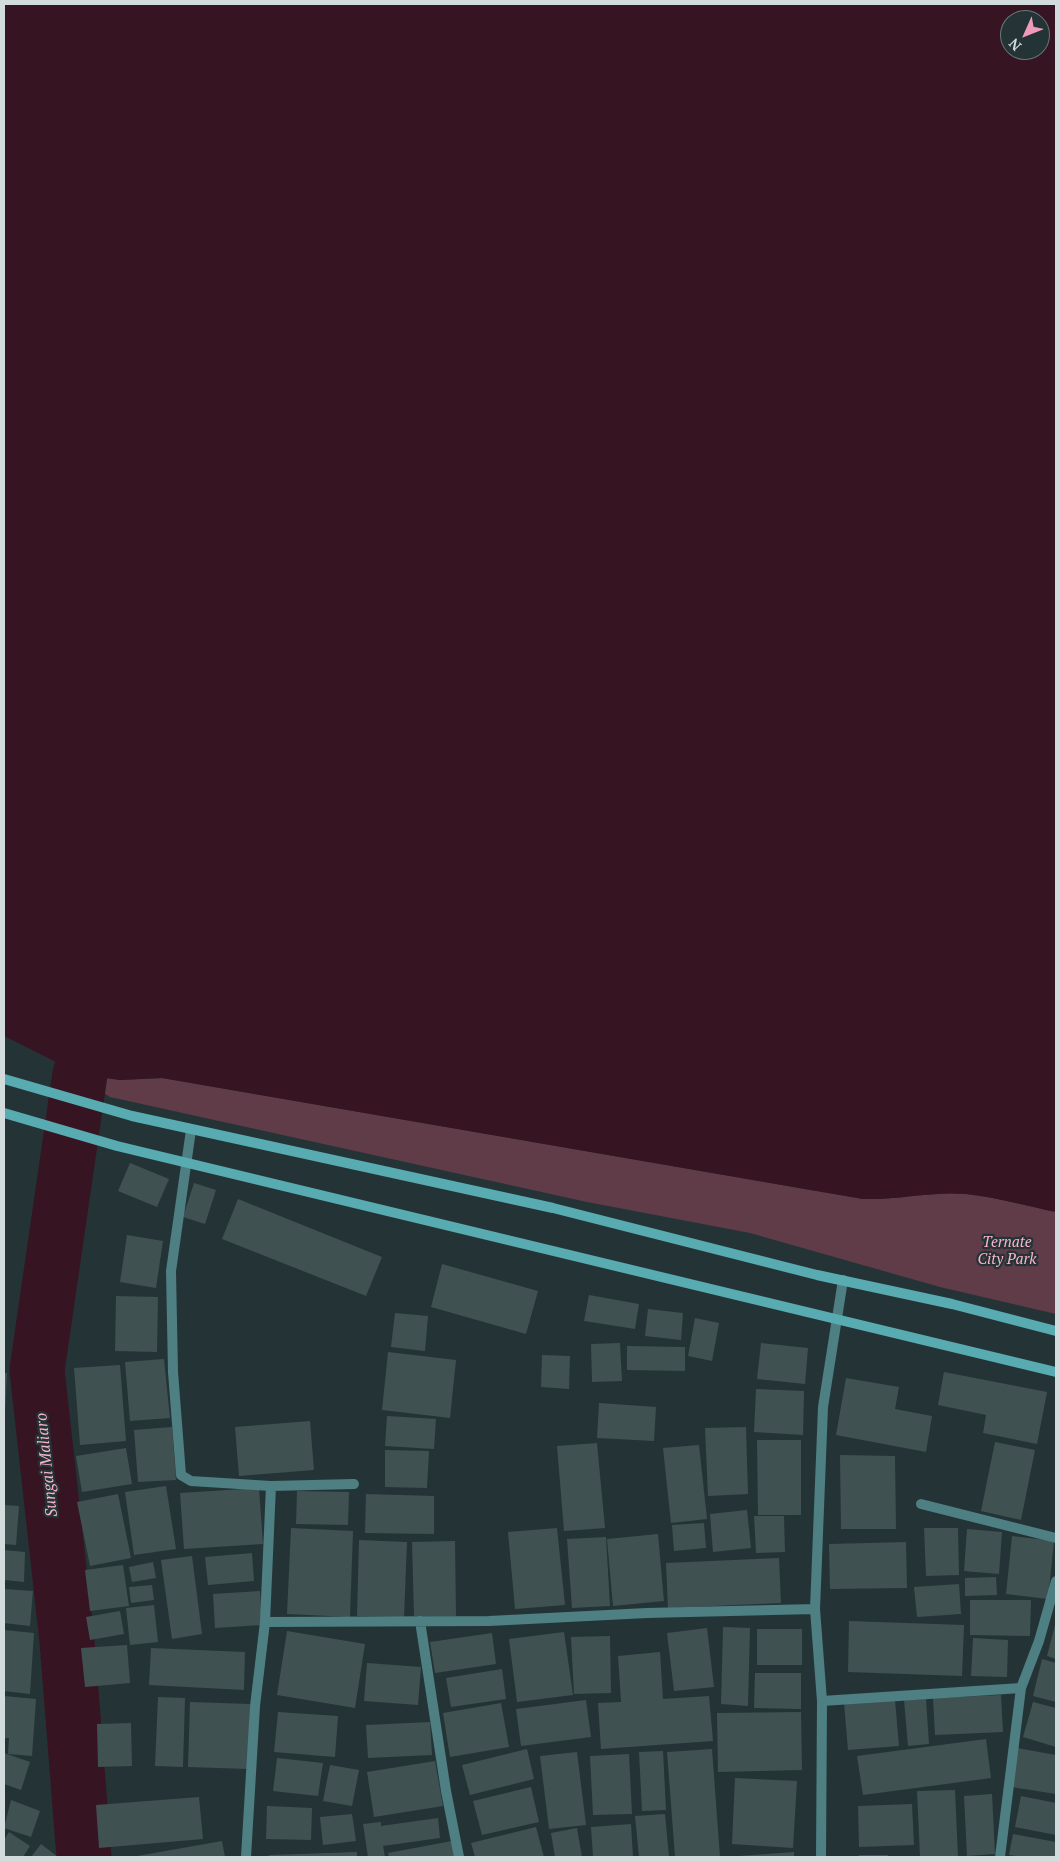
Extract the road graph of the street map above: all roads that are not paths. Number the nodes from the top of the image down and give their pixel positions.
1 (4, 1079) edge
2 (4, 1112) edge
3 (192, 1130) junction
4 (187, 1163) junction
5 (843, 1280) junction
6 (836, 1320) junction
7 (1056, 1331) edge
8 (1056, 1372) edge
9 (354, 1484) dead end
10 (271, 1486) junction
11 (921, 1504) dead end
12 (1056, 1538) edge
13 (1056, 1581) edge
14 (815, 1609) junction
15 (420, 1621) junction
16 (265, 1622) junction
17 (1021, 1688) junction
18 (822, 1701) junction
19 (246, 1857) edge
20 (459, 1857) edge
21 (821, 1857) edge
22 (1000, 1857) edge

1 - 3 street
2 - 4 street
3 - 4 street
3 - 5 street
4 - 6 street
4 - 10 street
5 - 6 street
5 - 7 street
6 - 8 street
6 - 14 street
9 - 10 street
10 - 16 street
11 - 12 street
13 - 17 street
14 - 15 street
14 - 18 street
15 - 16 street
15 - 20 street
16 - 19 street
17 - 18 street
17 - 22 street
18 - 21 street

